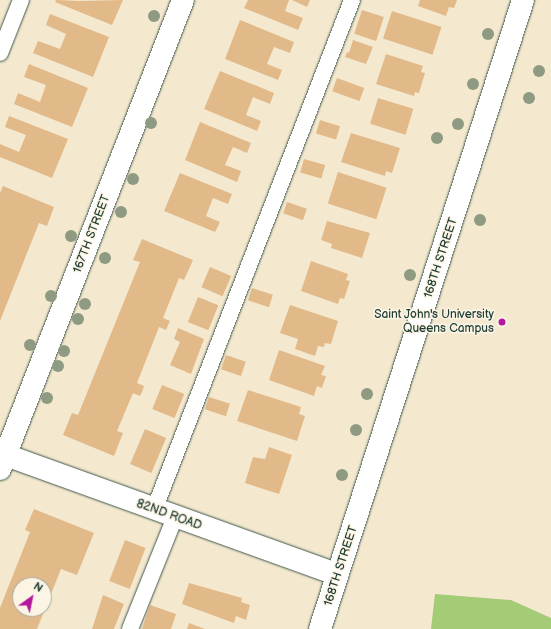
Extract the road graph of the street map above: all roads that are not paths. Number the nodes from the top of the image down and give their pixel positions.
1 (21, 0) edge
2 (183, 0) edge
3 (352, 0) edge
4 (523, 0) edge
5 (0, 53) edge
6 (2, 459) edge
7 (154, 510) junction
8 (175, 517) junction
9 (338, 575) junction
10 (130, 629) edge
11 (320, 629) edge

1 - 5 lane
2 - 6 street, 167TH STREET
3 - 7 lane
4 - 9 street, 168TH STREET
6 - 7 street, 82ND ROAD
7 - 8 street, 82ND ROAD
8 - 9 street, 82ND ROAD
8 - 10 lane
9 - 11 street, 168TH STREET

